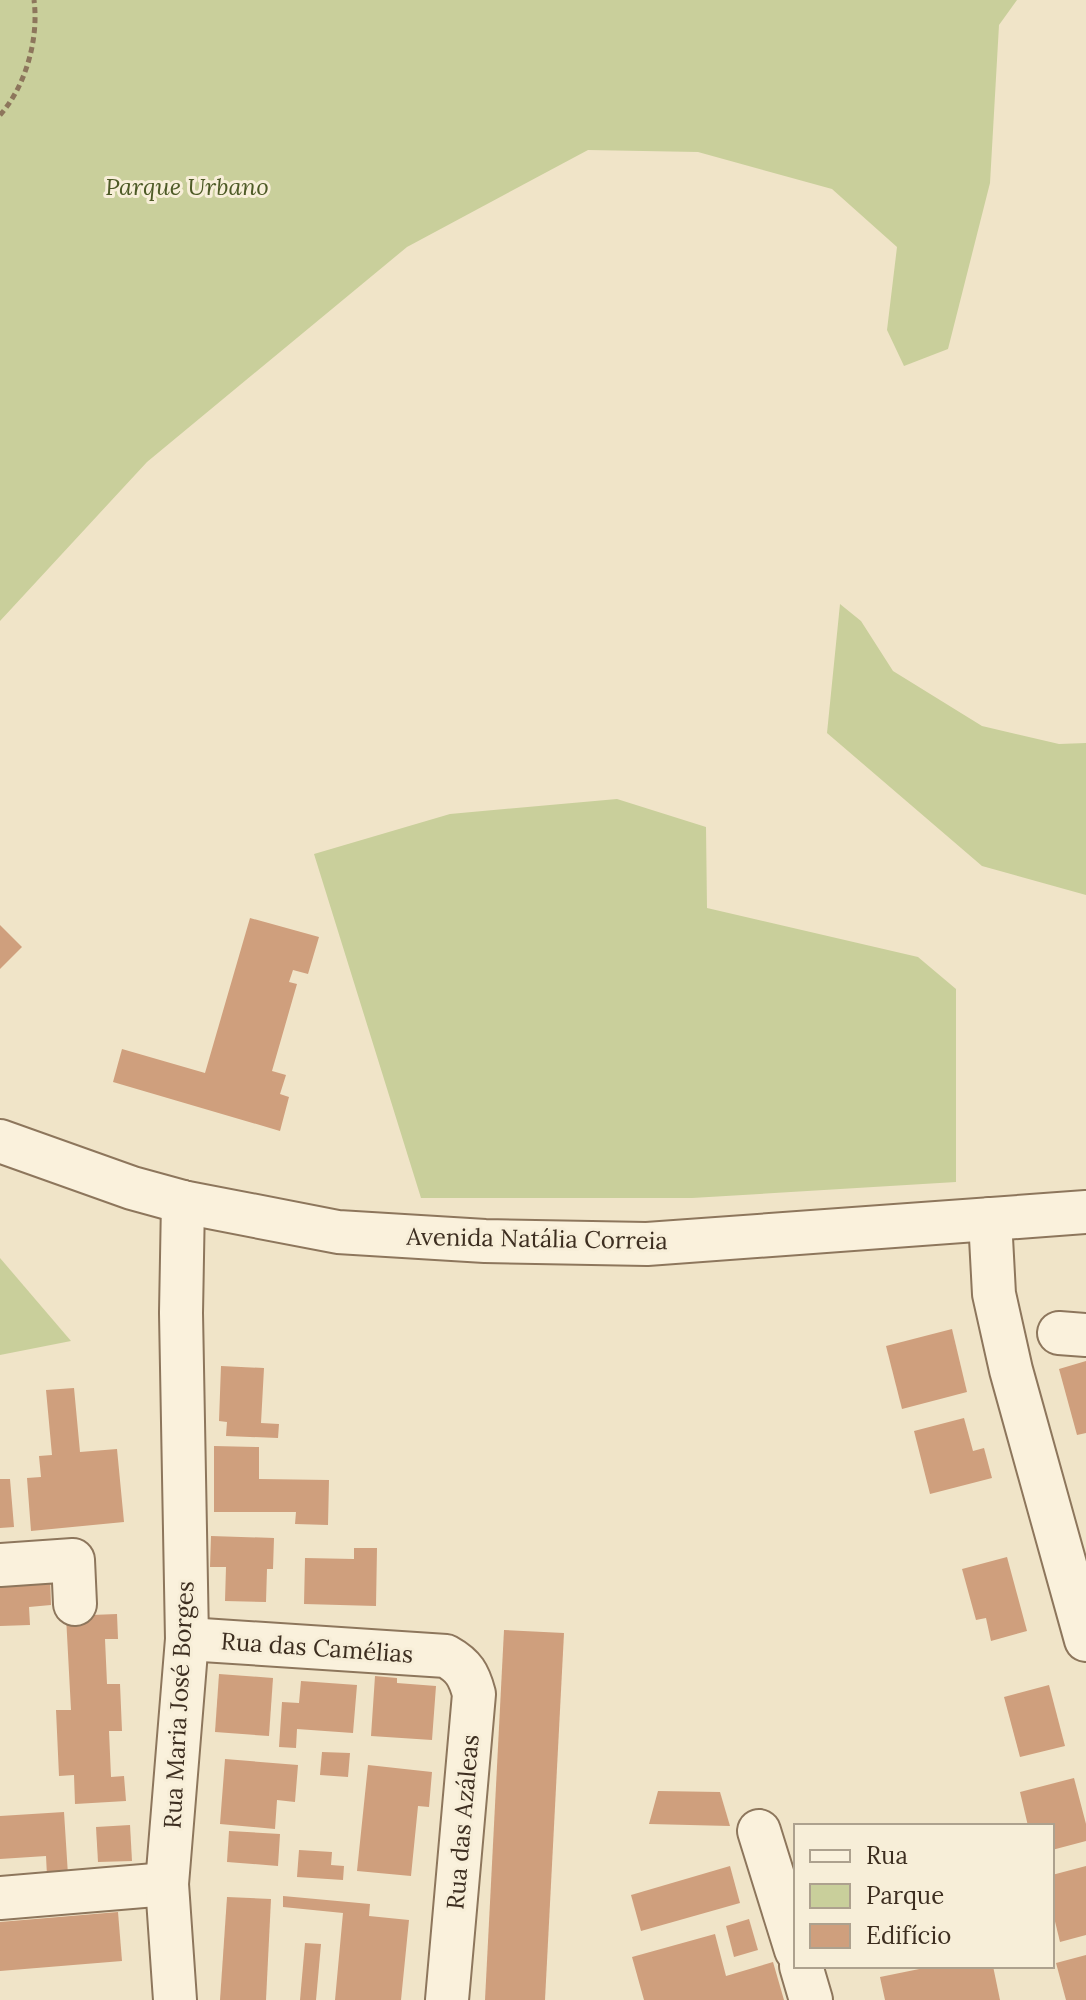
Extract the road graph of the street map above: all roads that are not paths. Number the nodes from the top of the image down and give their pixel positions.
1 (0, 1141) edge
2 (183, 1202) junction
3 (1086, 1212) edge
4 (990, 1219) junction
5 (0, 1565) edge
6 (75, 1604) dead end
7 (187, 1639) junction
8 (1086, 1640) edge
9 (446, 1656) joint
10 (759, 1831) dead end
11 (167, 1884) junction
12 (0, 1898) edge
13 (794, 1944) edge
14 (802, 1968) edge
15 (175, 2000) edge
16 (447, 2000) edge
17 (811, 2000) edge

1 - 2 street, Avenida Natália Correia
2 - 4 street, Avenida Natália Correia
2 - 7 street, Rua Maria José Borges
3 - 4 street, Avenida Natália Correia
4 - 8 street
5 - 6 street
7 - 9 street, Rua das Camélias
7 - 11 street, Rua Maria José Borges
9 - 16 street, Rua das Azáleas
10 - 13 street
11 - 12 street
11 - 15 street, Rua Maria José Borges
14 - 17 street

